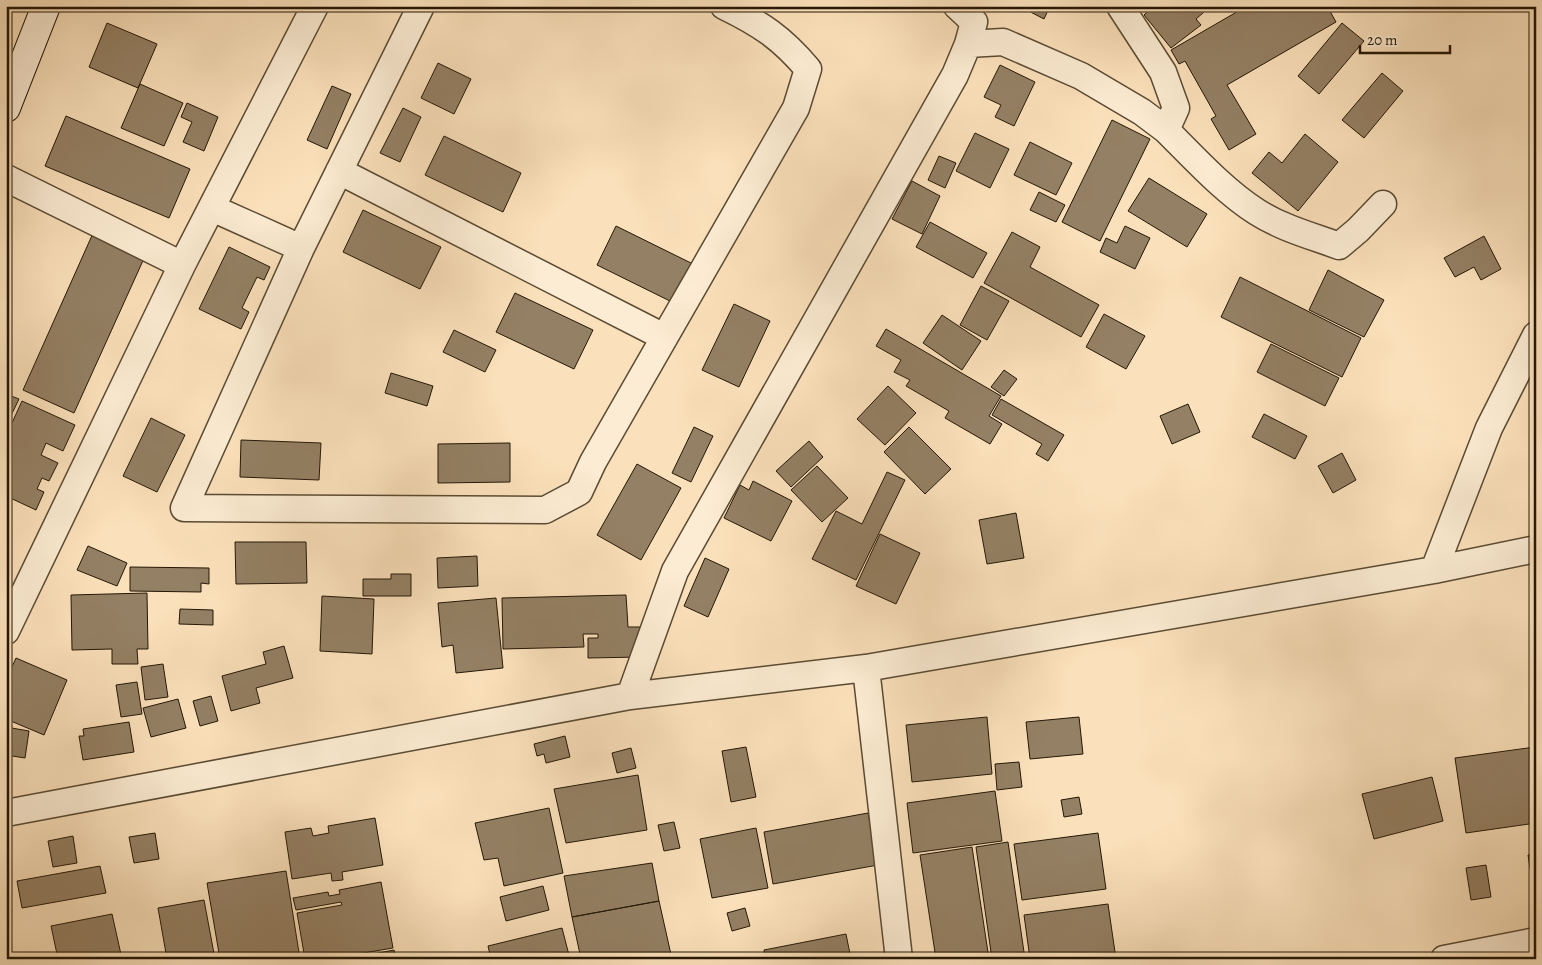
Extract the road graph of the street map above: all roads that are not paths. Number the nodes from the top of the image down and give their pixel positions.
1 (46, 6) edge
2 (315, 6) edge
3 (421, 6) edge
4 (724, 6) edge
5 (957, 6) edge
6 (1120, 6) edge
7 (968, 44) junction
8 (6, 108) edge
9 (1166, 130) junction
10 (339, 171) junction
11 (6, 178) edge
12 (1383, 204) dead end
13 (212, 208) junction
14 (301, 248) junction
15 (182, 264) junction
16 (1536, 335) edge
17 (664, 337) junction
18 (1536, 549) edge
19 (1434, 570) junction
20 (6, 631) edge
21 (866, 668) junction
22 (630, 696) junction
23 (6, 813) edge
24 (1536, 942) edge
25 (899, 959) edge
26 (1444, 959) edge

1 - 8 street
2 - 13 street
3 - 10 street
4 - 17 street
5 - 7 street
6 - 9 street
7 - 9 street
7 - 22 street
9 - 12 street
10 - 14 street
10 - 17 street
11 - 15 street
13 - 14 street
13 - 15 street
14 - 17 street
15 - 20 street
16 - 19 street
18 - 19 street
19 - 21 street
21 - 22 street
21 - 25 street
22 - 23 street
24 - 26 street

